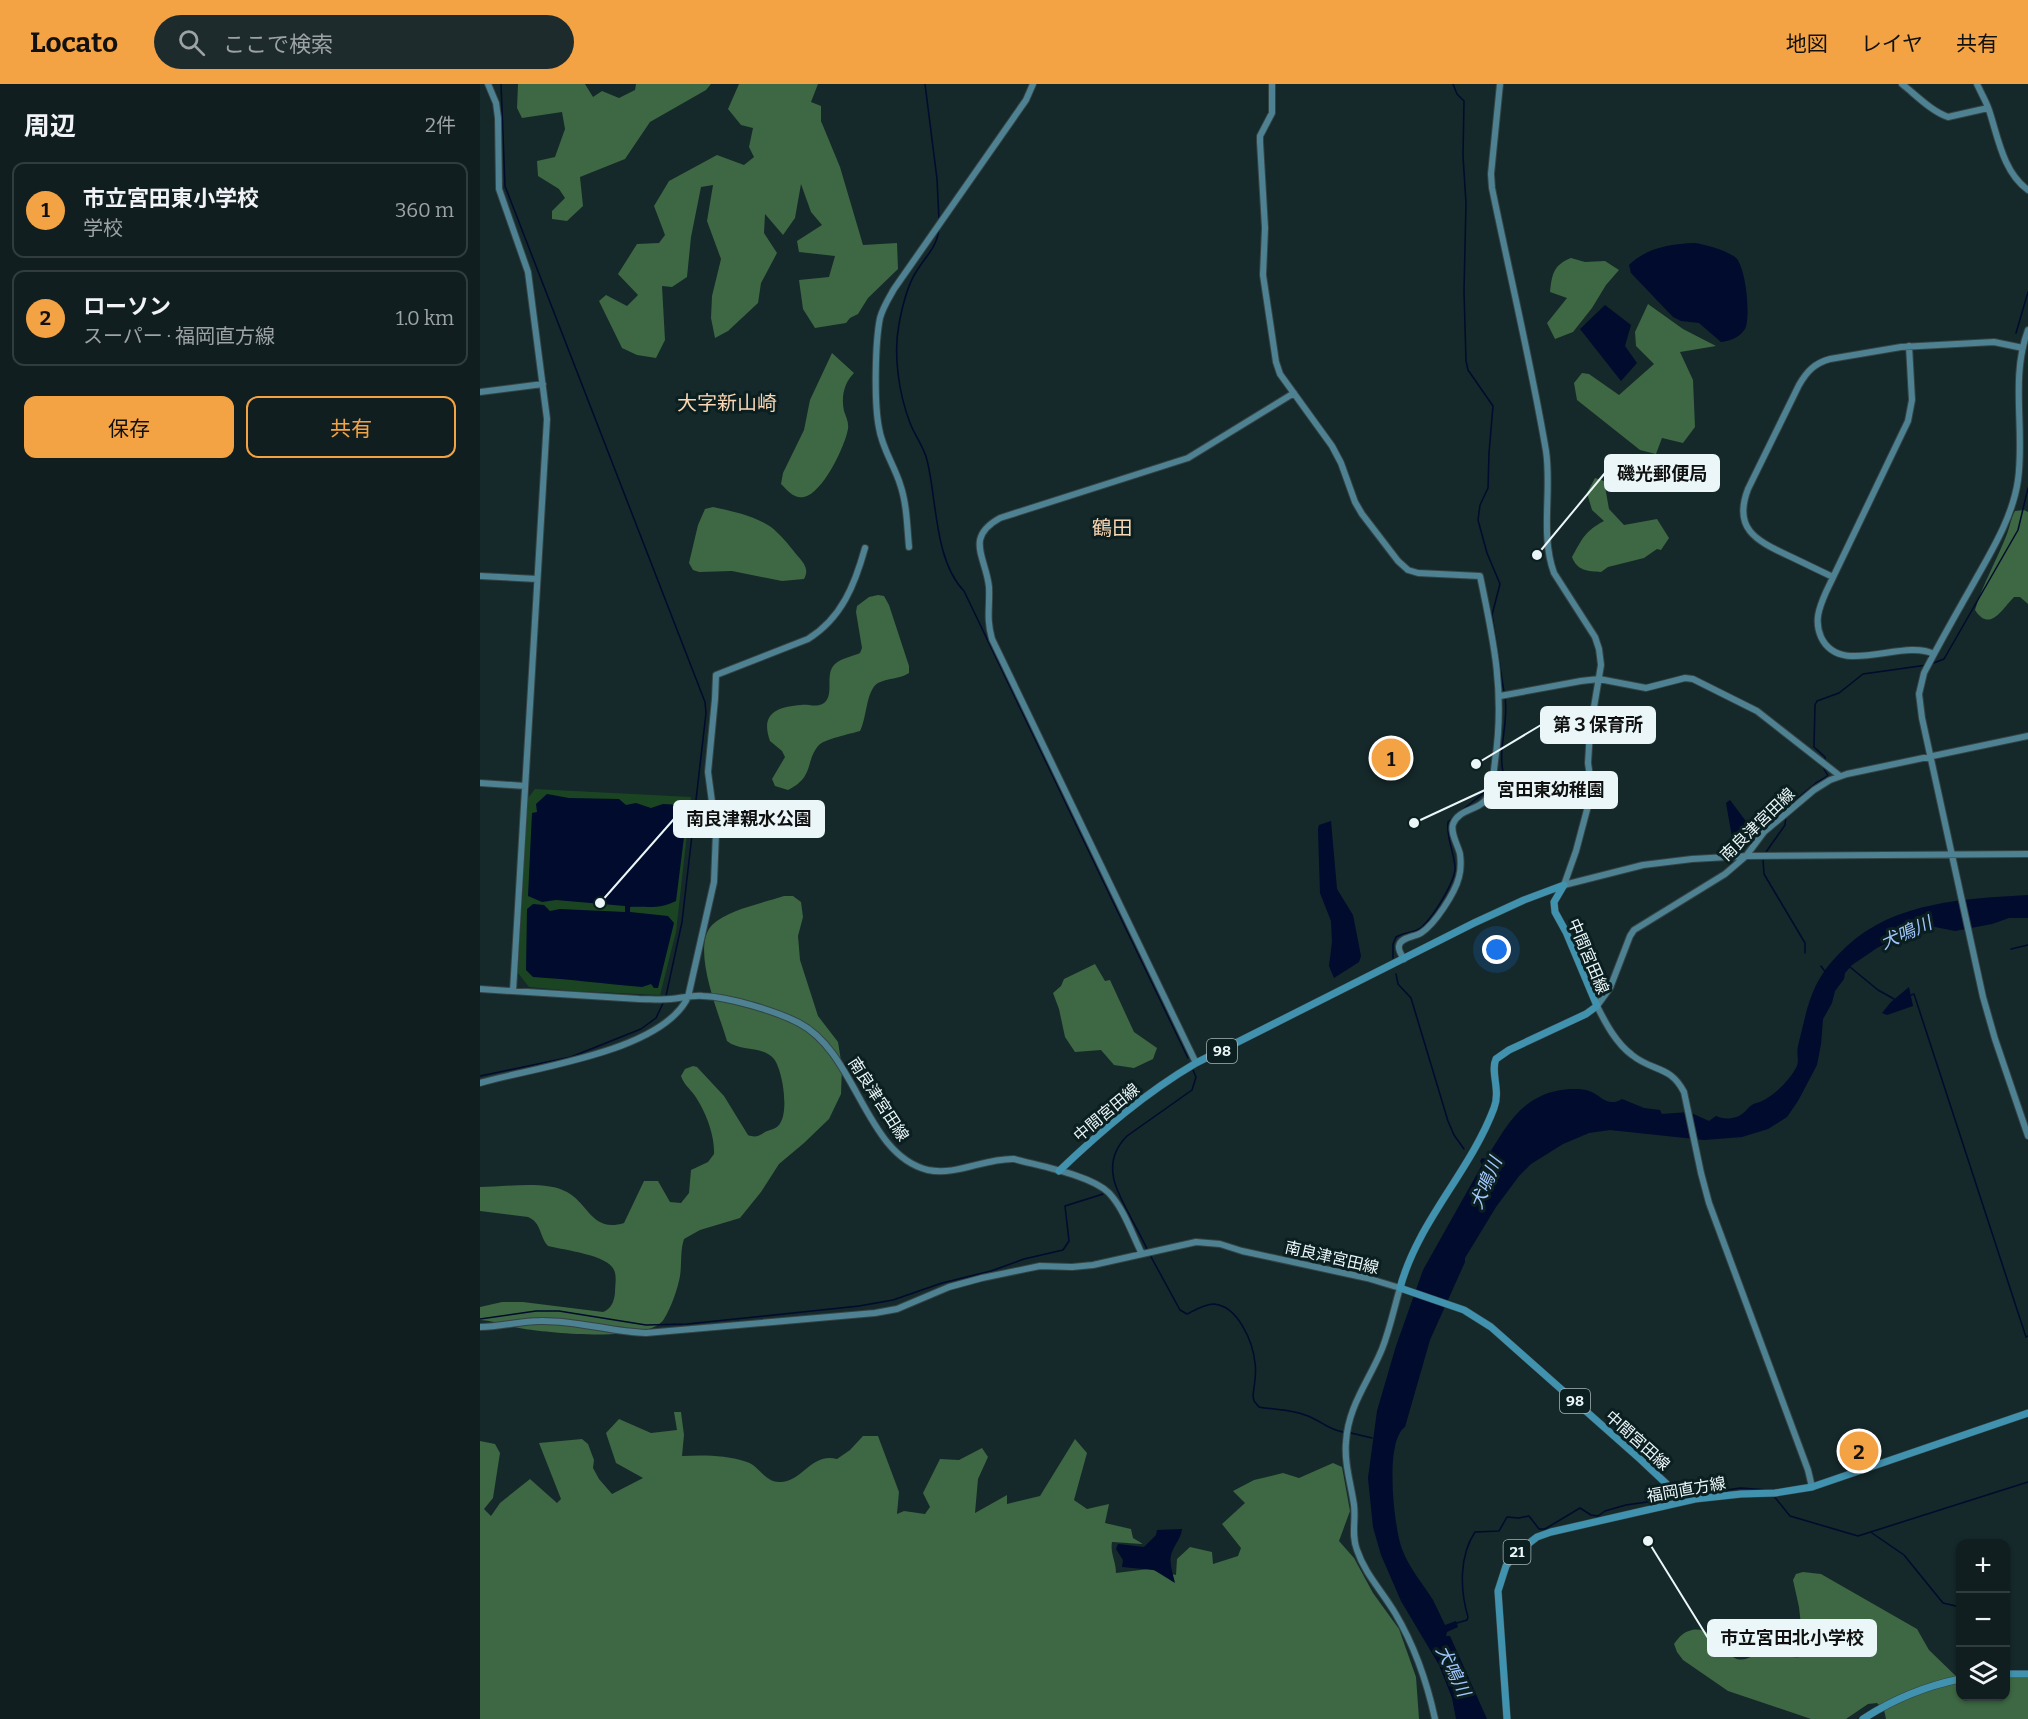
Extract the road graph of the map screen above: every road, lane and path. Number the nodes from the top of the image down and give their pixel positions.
1 (488, 84) edge
2 (1033, 84) edge
3 (1272, 84) edge
4 (1500, 84) edge
5 (1902, 84) edge
6 (1977, 84) edge
7 (1988, 108) junction
8 (2028, 190) edge
9 (2028, 330) edge
10 (1909, 346) junction
11 (2023, 348) junction
12 (543, 384) junction
13 (480, 392) edge
14 (1294, 393) junction
15 (909, 547) dead end
16 (865, 548) dead end
17 (480, 576) edge
18 (1833, 577) junction
19 (537, 579) junction
20 (1934, 654) junction
21 (1599, 679) junction
22 (1503, 696) junction
23 (2028, 736) edge
24 (1930, 756) junction
25 (1840, 776) junction
26 (480, 783) edge
27 (525, 786) junction
28 (2028, 854) edge
29 (1953, 855) junction
30 (1746, 856) junction
31 (1564, 885) junction
32 (1404, 959) junction
33 (480, 989) edge
34 (513, 990) junction
35 (688, 997) junction
36 (1596, 1006) junction
37 (1196, 1063) junction
38 (480, 1083) edge
39 (2028, 1136) edge
40 (1059, 1172) junction
41 (1142, 1254) junction
42 (1402, 1288) junction
43 (480, 1327) edge
44 (2028, 1413) edge
45 (1812, 1487) junction
46 (1682, 1502) junction
47 (2010, 1674) edge
48 (2028, 1674) edge
49 (1956, 1680) edge
50 (1435, 1719) edge
51 (1507, 1719) edge
52 (1863, 1719) edge

1 - 12 street
2 - 15 street
3 - 14 street
4 - 21 street
5 - 7 street
6 - 7 street
7 - 8 street
9 - 11 street
10 - 11 street
10 - 18 street
10 - 18 street
11 - 20 street
12 - 13 street
12 - 19 street
14 - 22 street
14 - 37 street
16 - 35 street
17 - 19 street
18 - 20 street
19 - 27 street
20 - 24 street
21 - 22 street
21 - 25 street
21 - 31 street
22 - 32 street
23 - 24 street, 南良津宮田線
24 - 25 street, 南良津宮田線
24 - 29 street
25 - 30 street, 南良津宮田線
26 - 27 street
27 - 34 street
28 - 29 street
29 - 30 street
29 - 39 street
30 - 31 street
30 - 36 street, 南良津宮田線
31 - 32 main road, 中間宮田線 / 98
31 - 36 main road, 中間宮田線
32 - 37 main road, 中間宮田線 / 98
33 - 34 street, 南良津宮田線
34 - 35 street, 南良津宮田線
35 - 38 street
35 - 40 street, 南良津宮田線
36 - 42 main road, 中間宮田線
36 - 45 street
37 - 40 main road, 中間宮田線 / 98
40 - 41 street, 南良津宮田線
41 - 42 street, 南良津宮田線
41 - 43 street
42 - 46 main road, 中間宮田線 / 98
42 - 50 street
44 - 45 main road, 福岡直方線 / 21
45 - 46 main road, 福岡直方線 / 21
46 - 51 main road, 福岡直方線 / 21
47 - 48 main road
49 - 52 main road

